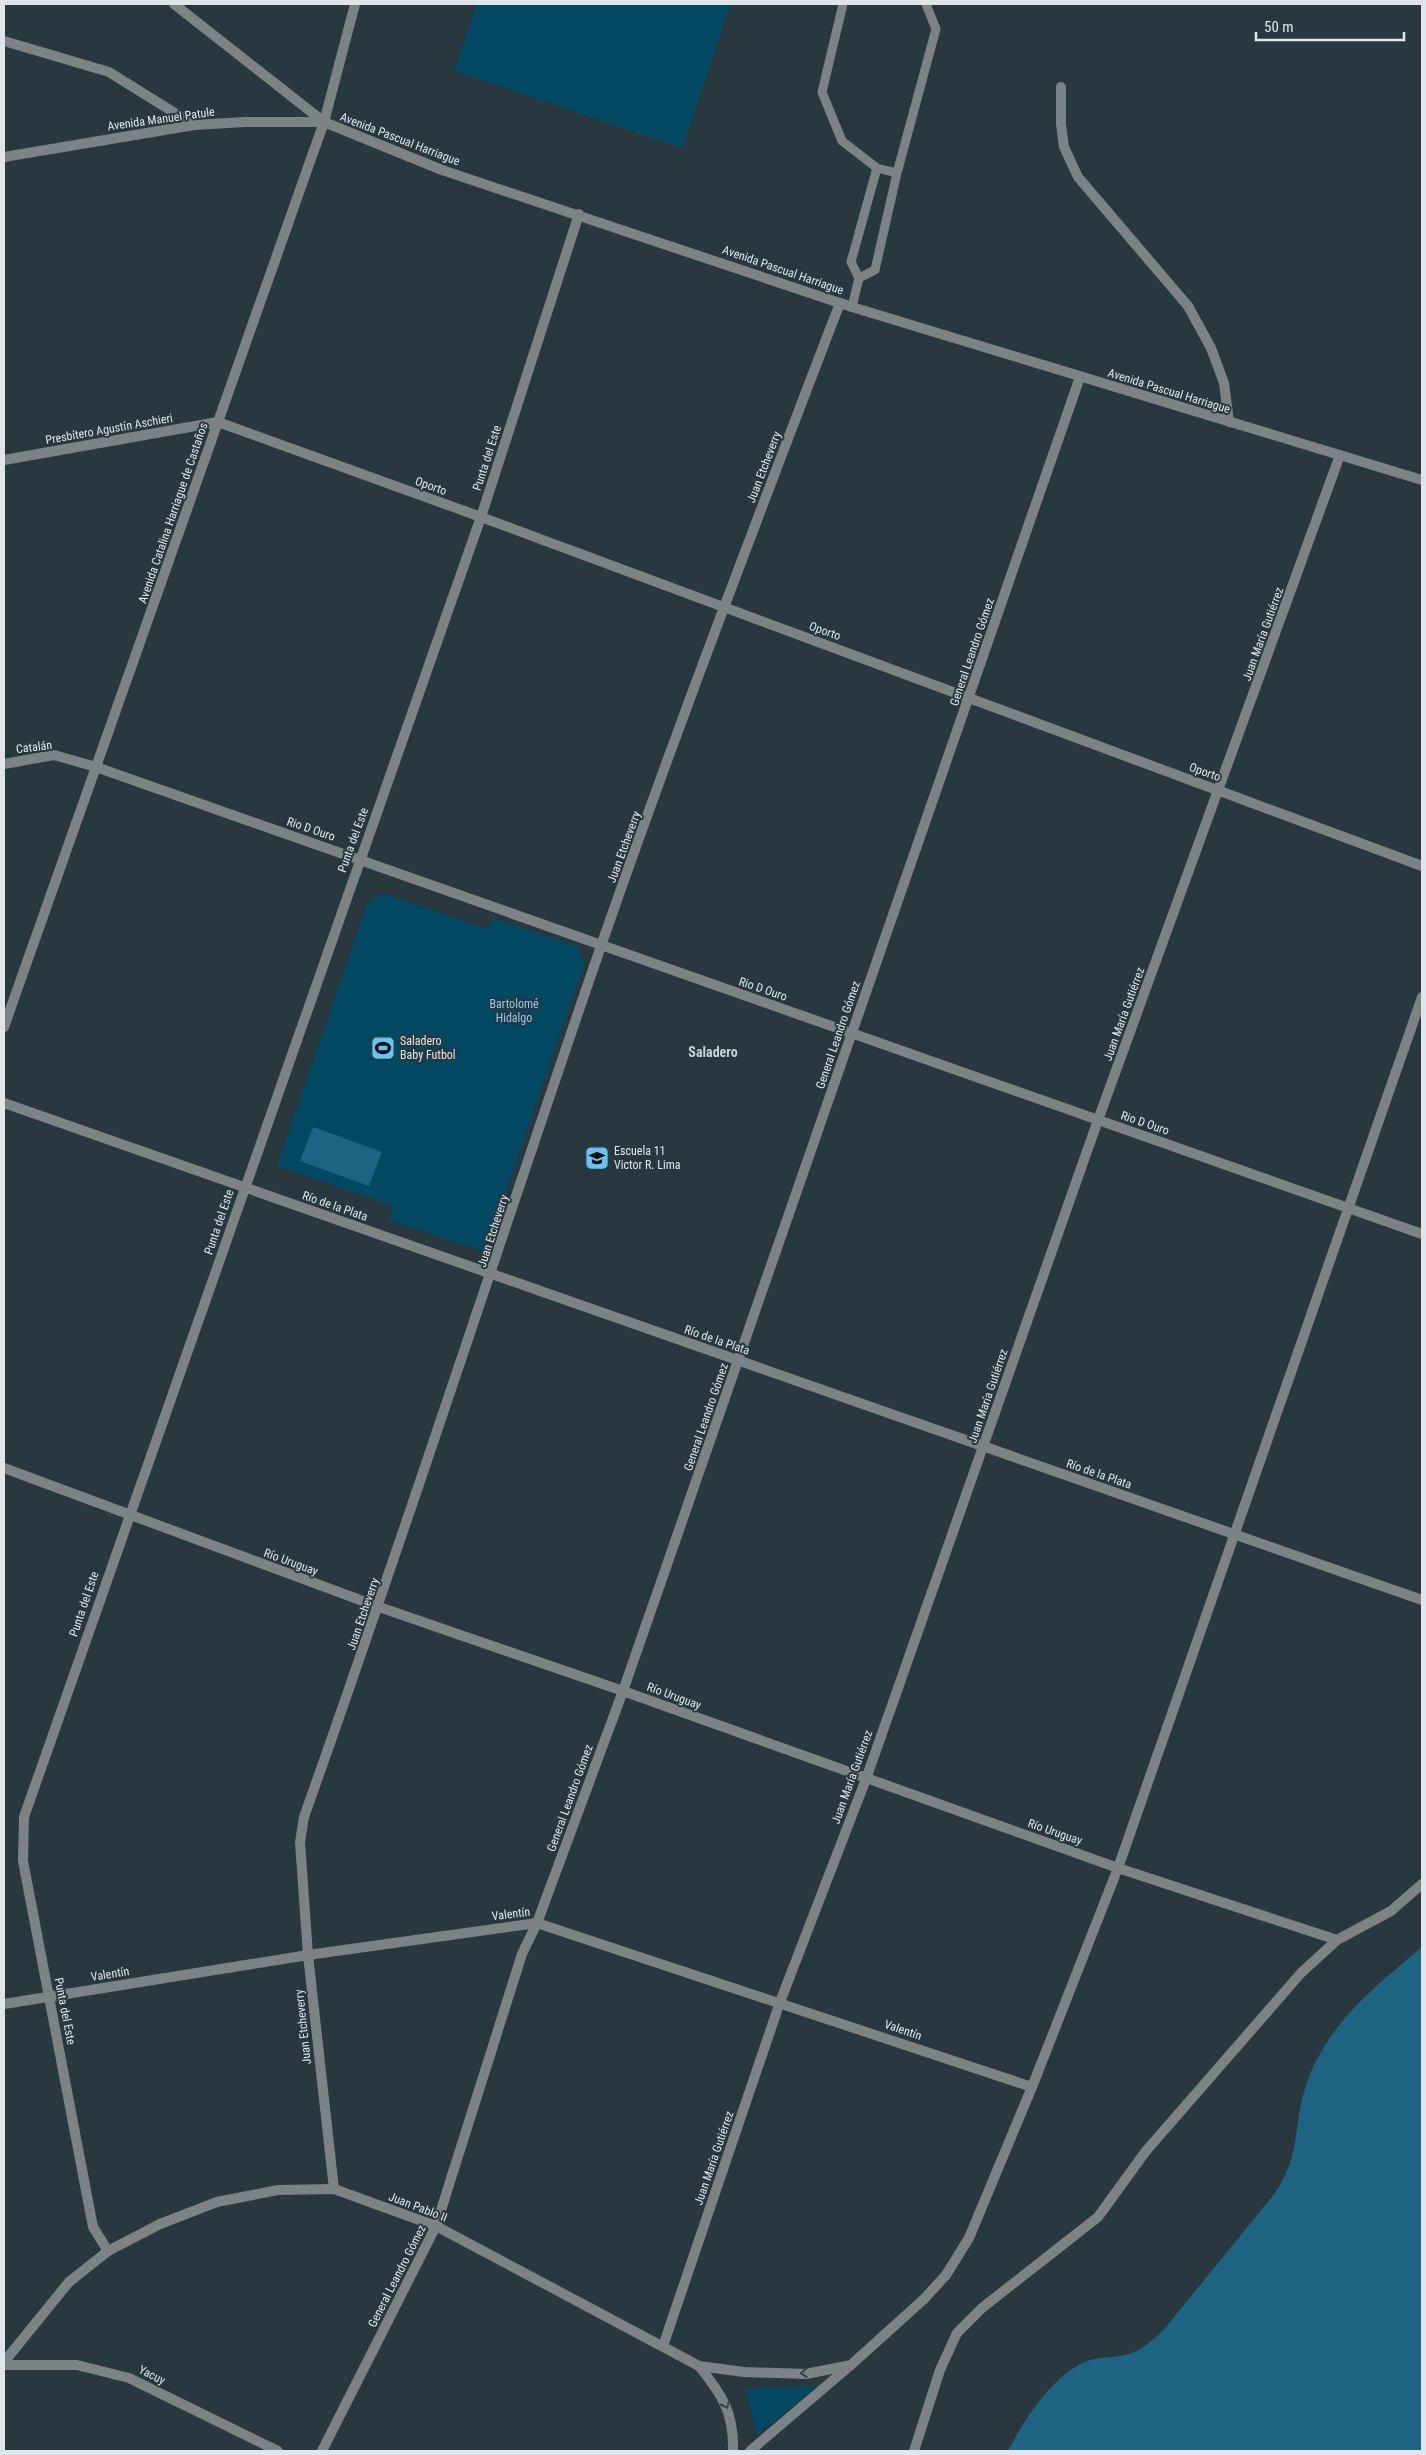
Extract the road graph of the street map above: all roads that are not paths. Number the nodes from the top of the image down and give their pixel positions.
1 (174, 4) edge
2 (355, 4) edge
3 (843, 4) edge
4 (926, 4) edge
5 (4, 41) edge
6 (1061, 87) dead end
7 (324, 122) junction
8 (194, 125) junction
9 (4, 157) edge
10 (877, 168) junction
11 (897, 173) junction
12 (579, 214) junction
13 (859, 278) junction
14 (840, 303) junction
15 (852, 307) junction
16 (1080, 377) junction
17 (218, 422) junction
18 (1229, 422) junction
19 (1340, 455) junction
20 (4, 460) edge
21 (1422, 480) edge
22 (481, 517) junction
23 (724, 607) junction
24 (970, 698) junction
25 (4, 764) edge
26 (96, 767) junction
27 (1219, 791) junction
28 (359, 859) junction
29 (1422, 866) edge
30 (601, 945) junction
31 (1422, 997) edge
32 (4, 1027) edge
33 (852, 1033) junction
34 (4, 1103) edge
35 (1098, 1120) junction
36 (244, 1187) junction
37 (1348, 1208) junction
38 (1422, 1234) edge
39 (492, 1274) junction
40 (739, 1360) junction
41 (984, 1446) junction
42 (4, 1468) edge
43 (128, 1516) junction
44 (1234, 1534) junction
45 (1422, 1600) edge
46 (379, 1607) junction
47 (623, 1691) junction
48 (866, 1779) junction
49 (1118, 1868) junction
50 (1422, 1884) edge
51 (537, 1923) junction
52 (1337, 1940) junction
53 (308, 1955) junction
54 (49, 1996) junction
55 (780, 2002) junction
56 (4, 2004) edge
57 (1032, 2087) junction
58 (334, 2190) junction
59 (436, 2226) junction
60 (108, 2251) junction
61 (663, 2346) junction
62 (4, 2364) edge
63 (852, 2364) junction
64 (699, 2366) junction
65 (278, 2451) edge
66 (322, 2451) edge
67 (733, 2451) edge
68 (750, 2451) edge
69 (914, 2451) edge

1 - 7 street, Avenida Pascual Harriague
2 - 7 street, Avenida Catalina Harriague de Castaños
3 - 10 lane
4 - 11 lane
5 - 8 street
6 - 18 street
7 - 8 street, Avenida Manuel Patule
7 - 12 street, Avenida Pascual Harriague
7 - 17 street, Avenida Catalina Harriague de Castaños
8 - 9 street, Avenida Manuel Patule
10 - 11 lane
10 - 13 lane
11 - 13 lane
12 - 14 street, Avenida Pascual Harriague
12 - 22 street, Punta del Este
13 - 15 lane
14 - 15 street, Avenida Pascual Harriague
14 - 23 street, Juan Etcheverry
15 - 16 street, Avenida Pascual Harriague
16 - 18 street, Avenida Pascual Harriague
16 - 24 street, General Leandro Gómez
17 - 20 street, Presbítero Agustín Aschieri
17 - 22 street, Oporto
17 - 26 street, Avenida Catalina Harriague de Castaños
18 - 19 street, Avenida Pascual Harriague
19 - 21 street, Avenida Pascual Harriague
19 - 27 street, Juan María Gutiérrez
22 - 23 street, Oporto
22 - 28 street, Punta del Este
23 - 24 street, Oporto
23 - 30 street, Juan Etcheverry
24 - 27 street, Oporto
24 - 33 street, General Leandro Gómez
25 - 26 street, Catalán
26 - 28 street, Rio D Ouro
26 - 32 street, Avenida Catalina Harriague de Castaños
27 - 29 street, Oporto
27 - 35 street, Juan María Gutiérrez
28 - 30 street, Rio D Ouro
28 - 36 street, Punta del Este
30 - 33 street, Rio D Ouro
30 - 39 street, Juan Etcheverry
31 - 37 street
33 - 35 street, Rio D Ouro
33 - 40 street, General Leandro Gómez
34 - 36 street, Río de la Plata
35 - 37 street, Rio D Ouro
35 - 41 street, Juan María Gutiérrez
36 - 39 street, Río de la Plata
36 - 43 street, Punta del Este
37 - 38 street, Rio D Ouro
37 - 44 street
39 - 40 street, Río de la Plata
39 - 46 street, Juan Etcheverry
40 - 41 street, Río de la Plata
40 - 47 street, General Leandro Gómez
41 - 44 street, Río de la Plata
41 - 48 street, Juan María Gutiérrez
42 - 43 street, Río Uruguay
43 - 46 street, Río Uruguay
43 - 54 street, Punta del Este
44 - 45 street, Río de la Plata
44 - 49 street
46 - 47 street, Río Uruguay
46 - 53 street, Juan Etcheverry
47 - 48 street, Río Uruguay
47 - 51 street, General Leandro Gómez
48 - 49 street, Río Uruguay
48 - 55 street, Juan María Gutiérrez
49 - 52 street, Río Uruguay
49 - 57 street
50 - 52 street
51 - 53 street, Valentín
51 - 55 street, Valentín
51 - 59 street, General Leandro Gómez
52 - 69 street
53 - 54 street, Valentín
53 - 58 street, Juan Etcheverry
54 - 56 street, Valentín
54 - 60 street, Punta del Este
55 - 57 street, Valentín
55 - 61 street, Juan María Gutiérrez
57 - 63 street
58 - 59 street, Juan Pablo II
58 - 60 street, Juan Pablo II
59 - 61 street, Juan Pablo II
59 - 66 street, General Leandro Gómez
60 - 62 street, Juan Pablo II
61 - 64 street, Juan Pablo II
62 - 65 street, Yacuy
63 -> 64 street, Juan Pablo II
63 - 68 street
64 -> 67 street

